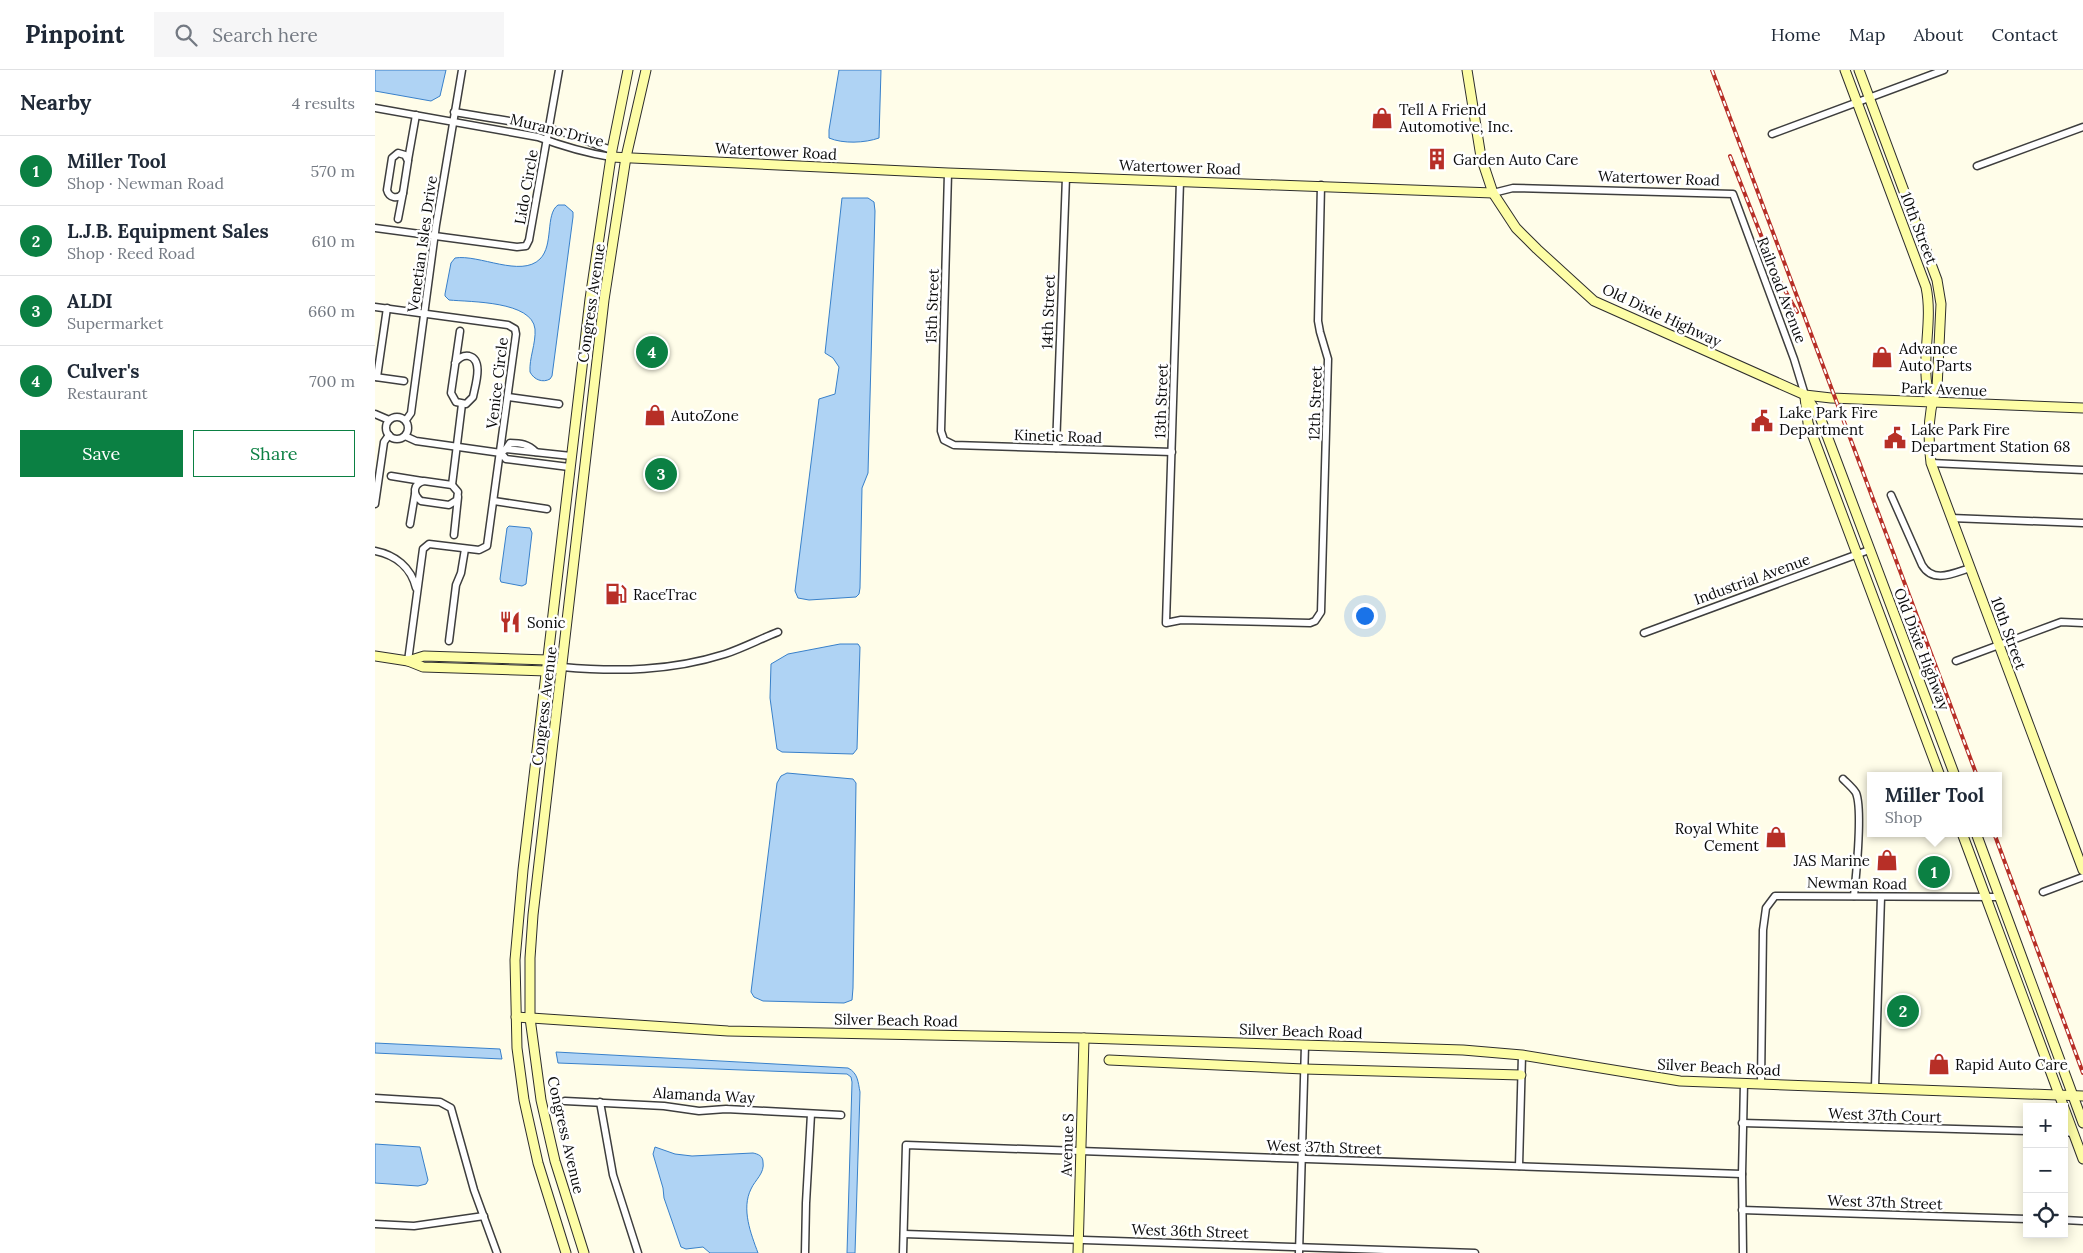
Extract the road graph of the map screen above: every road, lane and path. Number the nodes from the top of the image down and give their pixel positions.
1 (463, 70) edge
2 (559, 70) edge
3 (628, 70) edge
4 (646, 70) edge
5 (1467, 70) edge
6 (1845, 70) edge
7 (1859, 70) edge
8 (1944, 70) edge
9 (1869, 98) junction
10 (1857, 102) junction
11 (375, 108) edge
12 (454, 112) junction
13 (415, 115) junction
14 (453, 122) junction
15 (2083, 127) edge
16 (548, 129) junction
17 (1772, 134) dead end
18 (547, 140) junction
19 (611, 153) junction
20 (627, 157) junction
21 (408, 161) junction
22 (1977, 166) dead end
23 (948, 173) junction
24 (1066, 177) junction
25 (1180, 181) junction
26 (1321, 185) junction
27 (1493, 192) junction
28 (403, 193) junction
29 (1733, 194) joint
30 (398, 219) dead end
31 (375, 228) edge
32 (434, 236) junction
33 (375, 306) edge
34 (387, 308) junction
35 (424, 314) junction
36 (460, 331) dead end
37 (378, 344) edge
38 (455, 363) junction
39 (376, 377) edge
40 (403, 381) dead end
41 (1805, 395) junction
42 (508, 397) junction
43 (1931, 402) junction
44 (462, 404) junction
45 (559, 404) dead end
46 (2083, 408) edge
47 (375, 414) edge
48 (389, 420) junction
49 (406, 420) junction
50 (389, 435) junction
51 (405, 436) junction
52 (944, 440) joint
53 (457, 447) junction
54 (1056, 448) junction
55 (503, 451) junction
56 (1172, 452) junction
57 (571, 456) junction
58 (1931, 463) junction
59 (569, 467) junction
60 (2083, 470) edge
61 (391, 476) dead end
62 (424, 481) junction
63 (452, 485) junction
64 (415, 494) junction
65 (1891, 495) dead end
66 (459, 496) junction
67 (494, 501) junction
68 (375, 504) edge
69 (547, 509) dead end
70 (1951, 518) junction
71 (2083, 523) edge
72 (410, 524) dead end
73 (454, 535) dead end
74 (465, 548) junction
75 (1869, 550) junction
76 (375, 551) edge
77 (1857, 554) junction
78 (421, 565) junction
79 (1970, 568) junction
80 (408, 571) junction
81 (417, 600) junction
82 (1166, 623) joint
83 (2083, 623) edge
84 (778, 632) dead end
85 (1644, 633) dead end
86 (449, 641) dead end
87 (1999, 645) junction
88 (375, 656) edge
89 (548, 660) junction
90 (408, 661) junction
91 (1956, 661) dead end
92 (562, 667) junction
93 (547, 671) junction
94 (1939, 772) edge
95 (1953, 772) edge
96 (1843, 779) dead end
97 (1964, 837) edge
98 (1978, 837) edge
99 (2083, 870) edge
100 (2083, 877) edge
101 (2043, 892) dead end
102 (1854, 896) junction
103 (1881, 897) junction
104 (1986, 897) junction
105 (2000, 897) junction
106 (516, 1017) junction
107 (530, 1018) junction
108 (1084, 1038) junction
109 (1305, 1045) junction
110 (1522, 1056) junction
111 (1109, 1060) dead end
112 (1304, 1068) junction
113 (1521, 1074) junction
114 (1744, 1083) junction
115 (1761, 1084) junction
116 (1875, 1087) junction
117 (2061, 1095) junction
118 (2072, 1096) junction
119 (2083, 1096) edge
120 (375, 1098) edge
121 (565, 1101) dead end
122 (600, 1102) junction
123 (811, 1114) junction
124 (841, 1116) dead end
125 (1742, 1123) junction
126 (2083, 1123) edge
127 (2023, 1131) edge
128 (2069, 1132) edge
129 (1081, 1151) junction
130 (1302, 1158) junction
131 (2083, 1159) edge
132 (1519, 1166) junction
133 (1742, 1174) junction
134 (1742, 1210) junction
135 (483, 1216) junction
136 (2023, 1219) edge
137 (2068, 1220) edge
138 (2083, 1221) edge
139 (375, 1224) edge
140 (904, 1234) junction
141 (1078, 1240) junction
142 (1299, 1250) edge
143 (497, 1253) edge
144 (567, 1253) edge
145 (584, 1253) edge
146 (637, 1253) edge
147 (805, 1253) edge
148 (903, 1253) edge
149 (1078, 1253) edge
150 (1475, 1253) edge
151 (1743, 1253) edge

1 - 12 street, Venetian Isles Drive
2 - 16 street, Lido Circle
3 - 19 street, Congress Avenue
4 - 20 street, Congress Avenue
5 - 27 street, Old Dixie Highway
6 - 10 street, 10th Street
7 - 9 street, 10th Street
8 - 9 street
9 - 10 street
9 - 43 street, 10th Street
10 - 17 street
10 - 43 street, 10th Street
11 - 13 street
12 - 14 street, Venetian Isles Drive
12 - 16 street, Murano Drive
13 - 14 street
13 - 21 street
14 - 18 street, Murano Drive
14 - 32 street, Venetian Isles Drive
15 - 22 street
16 - 18 street, Lido Circle
16 - 19 street, Murano Drive
18 - 19 street, Murano Drive
18 - 32 street, Lido Circle
19 - 20 street, Murano Drive
19 - 57 street, Congress Avenue
20 - 23 street, Watertower Road
20 - 92 street, Congress Avenue
21 - 28 street
21 - 28 street
23 - 24 street, Watertower Road
23 - 52 street, 15th Street
24 - 25 street, Watertower Road
24 - 54 street, 14th Street
25 - 26 street, Watertower Road
25 - 56 street, 13th Street
26 - 27 street, Watertower Road
26 - 82 street, 12th Street
27 - 29 street, Watertower Road
27 - 41 street, Old Dixie Highway
28 - 30 street
29 - 41 street, Railroad Avenue
31 - 32 street, Lido Circle
32 - 35 street, Venetian Isles Drive
33 - 34 street, Venice Circle
34 - 35 street, Venice Circle
34 - 37 street
35 - 42 street, Venice Circle
35 - 49 street, Venetian Isles Drive
36 - 38 street
37 - 39 street
38 - 44 street
38 - 44 street
39 - 40 street
41 - 43 street, Park Avenue
41 - 75 street, Old Dixie Highway
41 - 77 street, Old Dixie Highway
42 - 45 street
42 - 55 street, Venice Circle
43 - 46 street, Park Avenue
43 - 58 street, 10th Street
44 - 53 street
47 - 48 street
48 - 49 street
48 - 50 street
49 - 51 street
50 - 51 street
50 - 68 street
51 - 53 street
52 - 54 street, Kinetic Road
53 - 55 street
53 - 63 street
54 - 56 street, Kinetic Road
55 - 57 street
55 - 59 street
55 - 67 street, Venice Circle
56 - 82 street, 13th Street
57 - 59 street, Congress Avenue
58 - 60 street
58 - 70 street, 10th Street
59 - 89 street, Congress Avenue
61 - 62 street
62 - 63 street
62 - 64 street
63 - 66 street
64 - 66 street
64 - 72 street
65 - 79 street
66 - 73 street
67 - 69 street
67 - 74 street, Venice Circle
70 - 71 street
70 - 79 street, 10th Street
74 - 78 street
74 - 86 street
75 - 77 street, Industrial Avenue
75 - 95 street, Old Dixie Highway
76 - 80 street
77 - 85 street, Industrial Avenue
77 - 94 street, Old Dixie Highway
78 - 80 street
78 - 81 street
79 - 87 street, 10th Street
80 - 81 street
81 - 90 street
83 - 87 street
84 - 92 street
87 - 91 street
87 - 99 street, 10th Street
88 - 90 street
89 - 90 street
89 - 92 street
89 - 93 street, Congress Avenue
90 - 93 street
92 - 93 street
92 - 107 street, Congress Avenue
93 - 106 street, Congress Avenue
96 - 102 street
97 - 104 street
98 - 105 street
100 - 101 street
102 - 103 street, Newman Road
102 - 115 street, Newman Road
103 - 104 street, Newman Road
103 - 116 street
104 - 105 street, Newman Road
104 - 117 street
105 - 118 street
106 - 107 street, Silver Beach Road
106 - 144 street, Congress Avenue
107 - 108 street, Silver Beach Road
107 - 145 street, Congress Avenue
108 - 109 street, Silver Beach Road
108 - 129 street, Avenue S
109 - 110 street, Silver Beach Road
109 - 112 street
110 - 113 street
110 - 114 street, Silver Beach Road
111 - 112 street
112 - 113 street
112 - 130 street
113 - 132 street
114 - 115 street, Silver Beach Road
114 - 125 street
115 - 116 street, Silver Beach Road
116 - 117 street, Silver Beach Road
117 - 118 street, Silver Beach Road
117 - 128 street
118 - 119 street, Silver Beach Road
118 - 126 street
120 - 135 street
121 - 122 street, Alamanda Way
122 - 123 street, Alamanda Way
122 - 146 street
123 - 124 street, Alamanda Way
123 - 147 street
125 - 127 street, West 37th Court
125 - 133 street
128 - 131 street
129 - 130 street, West 37th Street
129 - 140 street, West 37th Street
129 - 141 street, Avenue S
130 - 132 street, West 37th Street
130 - 142 street
132 - 133 street, West 37th Street
133 - 134 street
134 - 136 street, West 37th Street
134 - 151 street
135 - 139 street
135 - 143 street
137 - 138 street
140 - 141 street, West 36th Street
140 - 148 street
141 - 142 street, West 36th Street
141 - 149 street, Avenue S
142 - 150 street, West 36th Street

